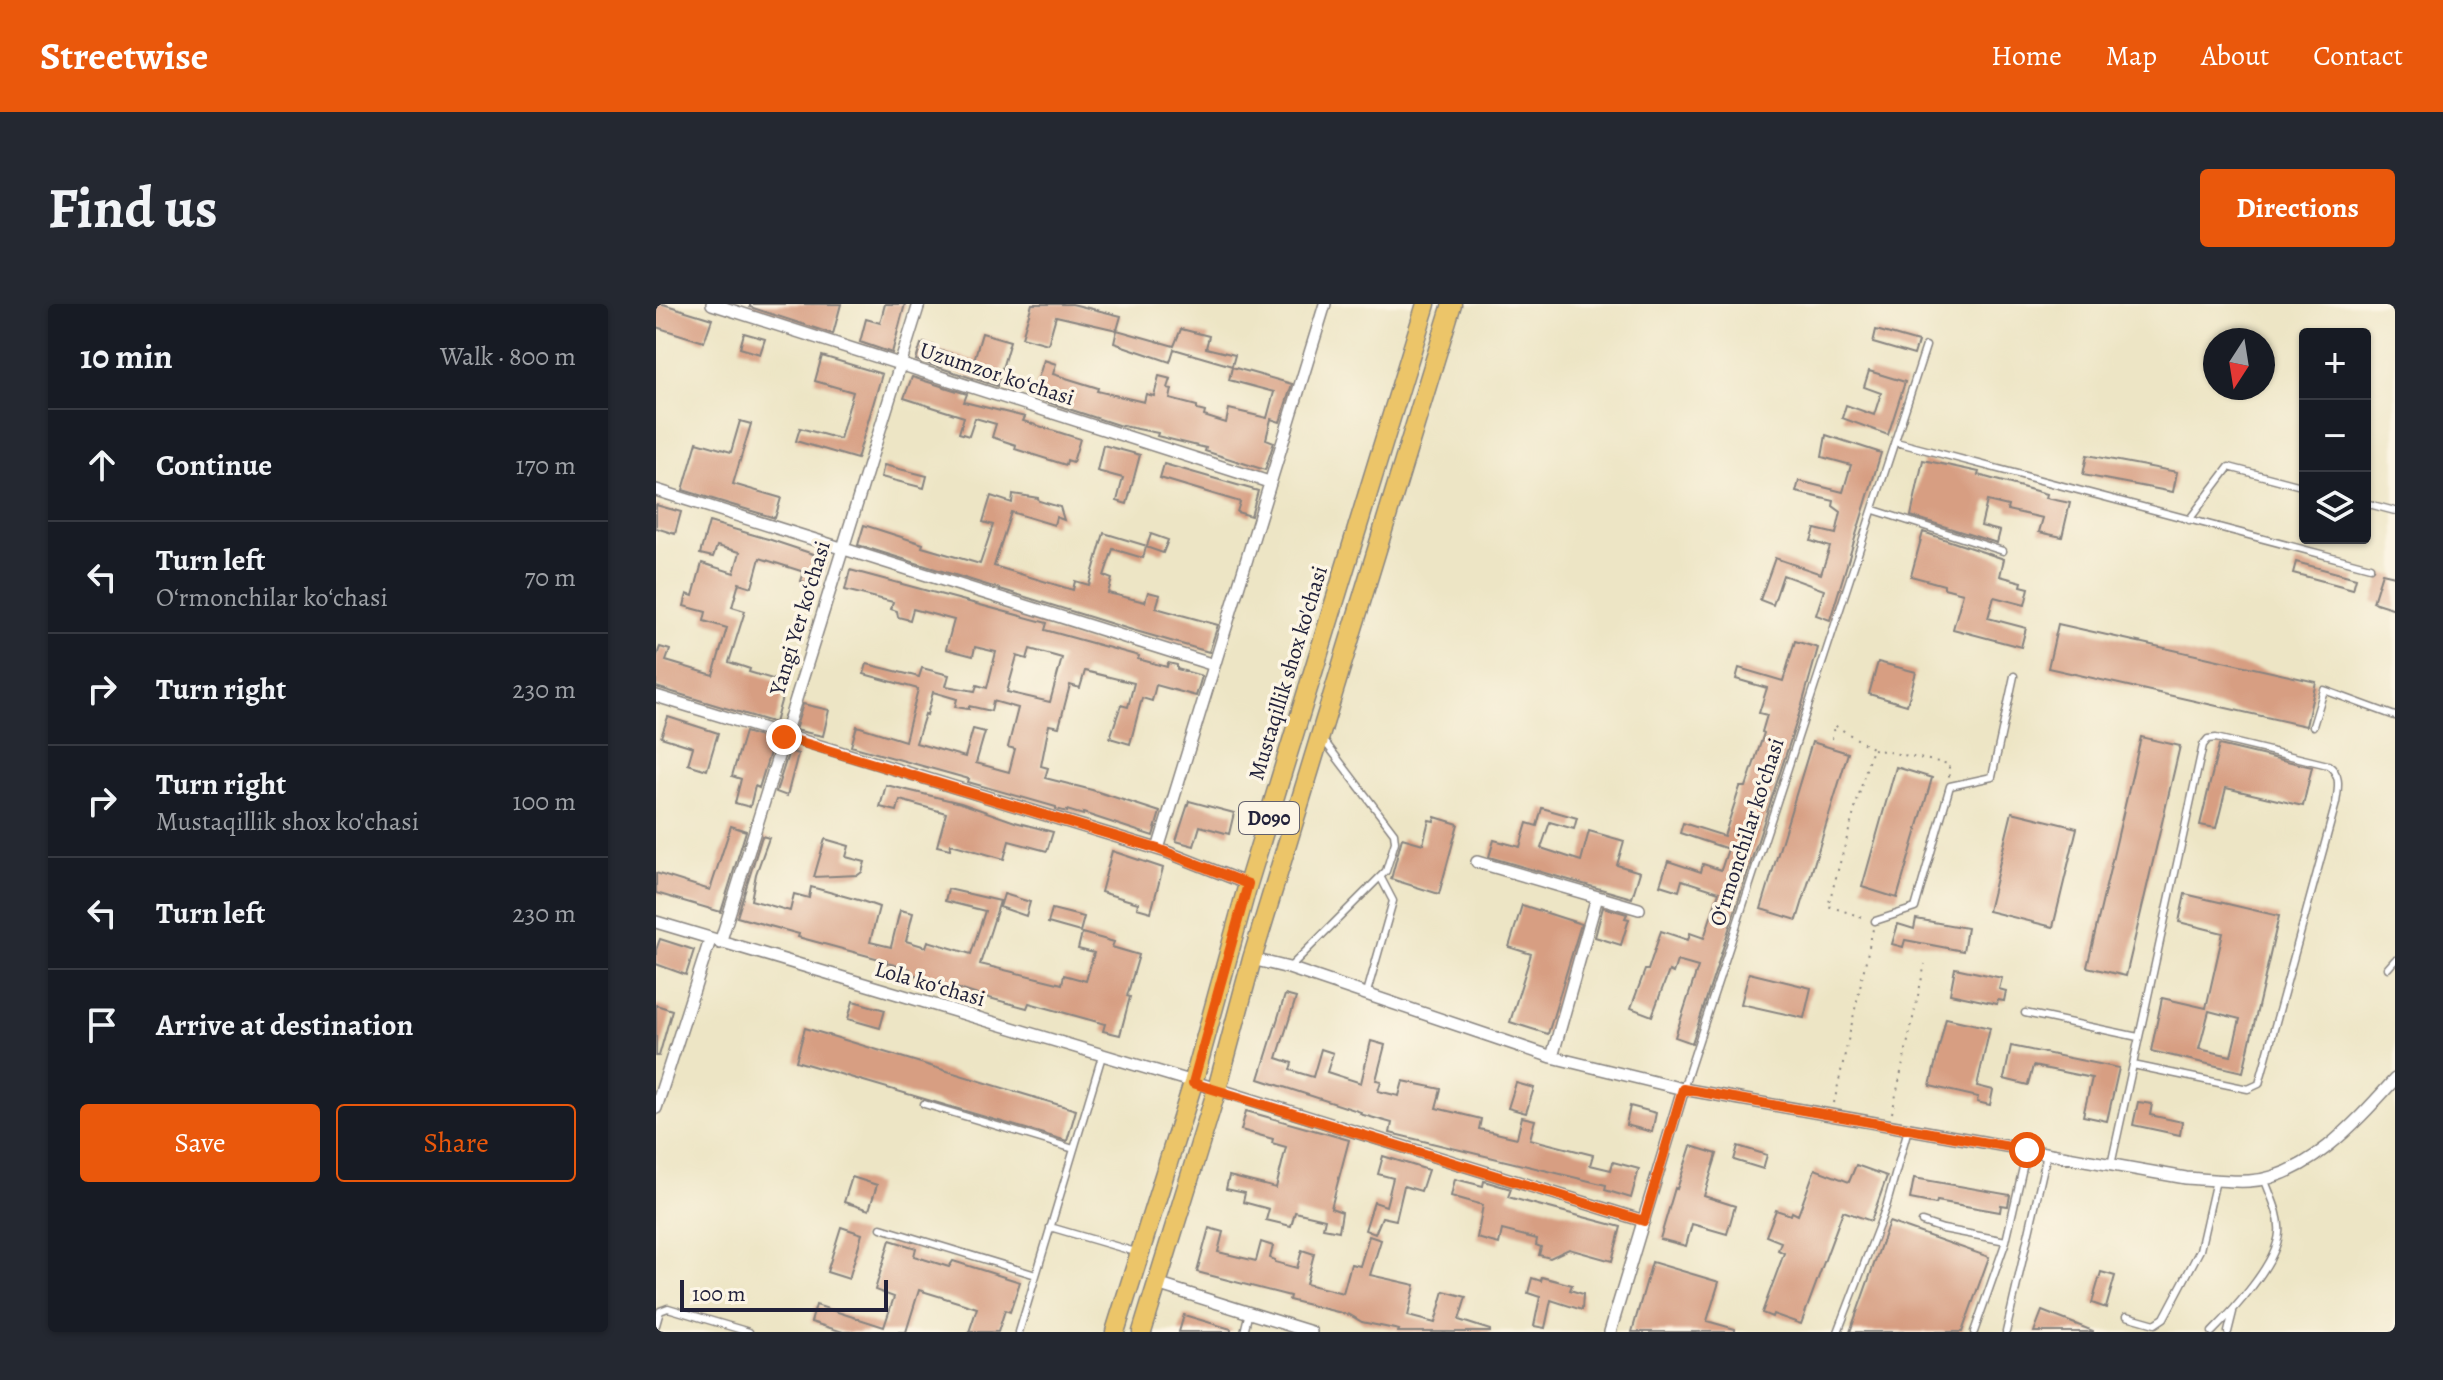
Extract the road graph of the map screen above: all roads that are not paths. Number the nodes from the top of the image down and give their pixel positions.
1 (712, 304) edge
2 (919, 304) edge
3 (1325, 304) edge
4 (1426, 304) edge
5 (1452, 304) edge
6 (1926, 346) dead end
7 (900, 364) junction
8 (1896, 442) junction
9 (1269, 482) junction
10 (2299, 485) edge
11 (656, 490) edge
12 (2371, 505) edge
13 (1874, 510) junction
14 (2395, 511) edge
15 (2189, 520) junction
16 (1359, 522) junction
17 (1383, 530) junction
18 (843, 549) junction
19 (2003, 551) dead end
20 (2370, 567) dead end
21 (1214, 665) junction
22 (2014, 676) dead end
23 (656, 696) edge
24 (2395, 716) edge
25 (2313, 726) dead end
26 (1320, 736) junction
27 (784, 737) junction
28 (1158, 849) junction
29 (1477, 862) dead end
30 (1381, 878) junction
31 (1248, 884) junction
32 (1597, 897) junction
33 (1639, 909) dead end
34 (1875, 921) road end
35 (656, 922) edge
36 (715, 941) junction
37 (1252, 959) junction
38 (2395, 960) edge
39 (1289, 968) junction
40 (2388, 968) dead end
41 (1366, 996) junction
42 (2025, 1013) dead end
43 (2138, 1037) junction
44 (1102, 1056) junction
45 (1552, 1057) junction
46 (2133, 1065) junction
47 (2395, 1079) edge
48 (1193, 1083) junction
49 (1217, 1089) junction
50 (1683, 1089) junction
51 (924, 1104) dead end
52 (656, 1108) edge
53 (1908, 1129) junction
54 (1074, 1149) junction
55 (2027, 1150) junction
56 (2047, 1154) junction
57 (2111, 1165) junction
58 (2264, 1178) junction
59 (2216, 1180) junction
60 (1644, 1221) junction
61 (1922, 1222) dead end
62 (1050, 1227) junction
63 (881, 1228) dead end
64 (2006, 1241) junction
65 (1139, 1254) junction
66 (1036, 1275) junction
67 (1157, 1284) junction
68 (2234, 1310) junction
69 (1249, 1312) junction
70 (2127, 1316) dead end
71 (657, 1320) edge
72 (749, 1332) edge
73 (1019, 1332) edge
74 (1115, 1332) edge
75 (1142, 1332) edge
76 (1244, 1332) edge
77 (1311, 1332) edge
78 (1610, 1332) edge
79 (1838, 1332) edge
80 (1974, 1332) edge
81 (2006, 1332) edge
82 (2212, 1332) edge
83 (2228, 1332) edge

1 - 7 street, Uzumzor koʻchasi
2 - 7 street, Yangi Yer koʻchasi
3 - 9 street
4 - 16 main road, Mustaqillik shox ko'chasi / D090
5 - 17 main road, D090
6 - 8 lane, Oʻrmonchilar koʻchasi
7 - 9 street, Uzumzor koʻchasi
7 - 18 street, Yangi Yer koʻchasi
8 - 13 lane, Oʻrmonchilar koʻchasi
8 - 15 lane
9 - 21 street
10 - 15 lane
11 - 18 street
12 - 14 lane
13 - 19 lane
13 - 50 lane, Oʻrmonchilar koʻchasi
15 - 20 lane
16 - 17 main road
16 - 31 main road, Mustaqillik shox ko'chasi / D090
17 - 26 main road, D090
18 - 21 street
18 - 27 street, Yangi Yer koʻchasi
21 - 28 street
22 - 34 lane
23 - 27 street
24 - 25 lane
26 - 30 lane
26 - 37 main road, D090
27 - 28 street
27 - 36 street, Yangi Yer koʻchasi
28 - 31 street
29 - 32 street
30 - 39 lane
30 - 41 lane
31 - 48 main road, Mustaqillik shox ko'chasi / D090
32 - 33 street
32 - 45 street
35 - 36 street, Lola koʻchasi
36 - 44 street, Lola koʻchasi
36 - 52 street, Yangi Yer koʻchasi
37 - 39 street
37 - 49 main road, D090
38 - 40 lane
39 - 41 street
41 - 45 street
42 - 43 lane
43 - 46 lane
43 - 46 lane
44 - 48 street, Lola koʻchasi
44 - 54 lane
45 - 50 street
46 - 57 lane
47 - 58 street
48 - 49 street, Lola koʻchasi
48 - 65 main road, Mustaqillik shox ko'chasi / D090
49 - 60 street, Lola koʻchasi
49 - 67 main road, D090
50 - 53 street
50 - 60 street, Oʻrmonchilar koʻchasi
51 - 54 lane
53 - 55 street
53 - 79 lane
54 - 62 lane
55 - 56 street
55 - 64 lane
56 - 57 street
56 - 81 lane
57 - 59 street
58 - 59 street
58 - 68 lane
59 - 70 lane
60 - 78 street, Oʻrmonchilar koʻchasi
61 - 64 lane
62 - 65 lane
62 - 66 lane
63 - 66 lane
64 - 80 lane
65 - 74 main road, Mustaqillik shox ko'chasi / D090
66 - 73 lane
67 - 69 street
67 - 75 main road, D090
68 - 82 lane
68 - 83 lane
69 - 76 lane
69 - 77 street
71 - 72 lane

